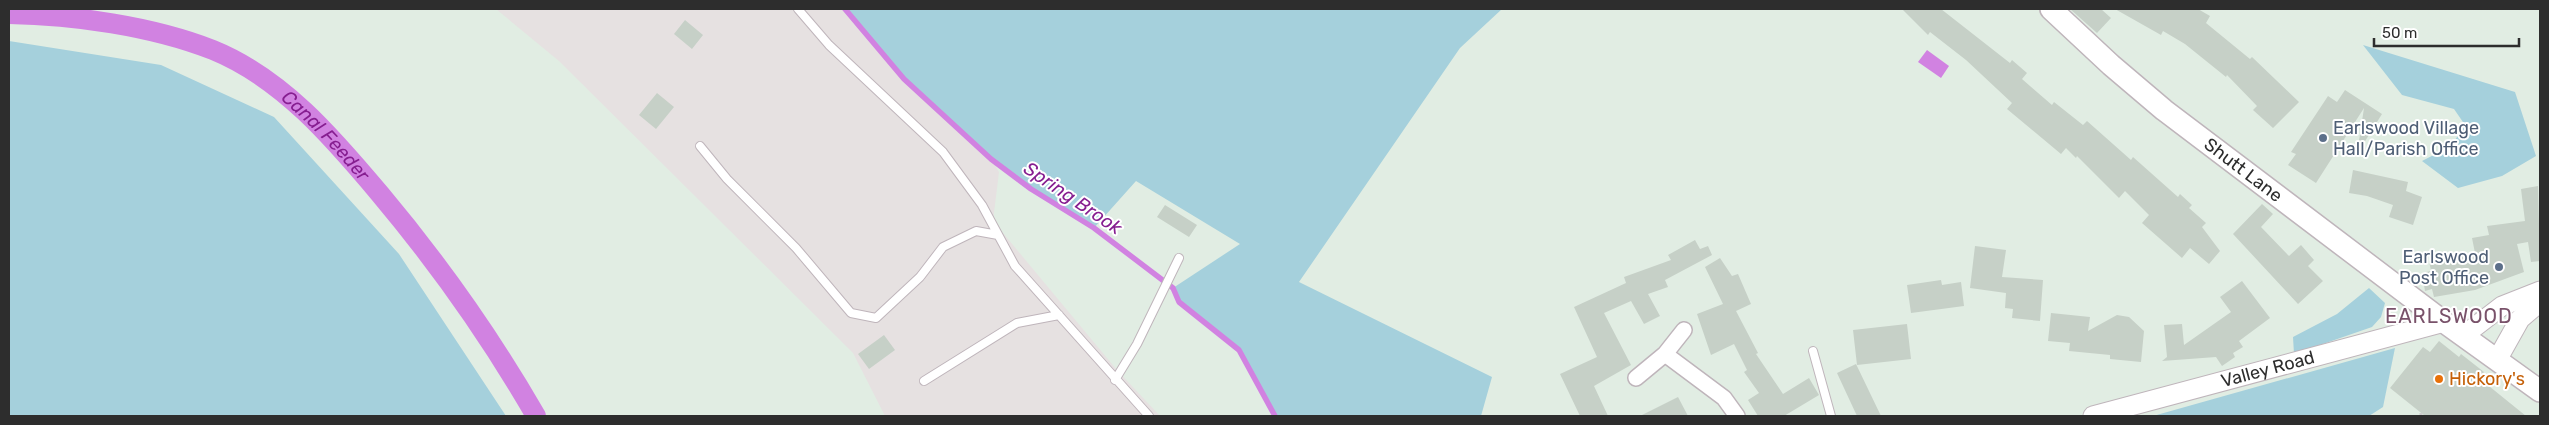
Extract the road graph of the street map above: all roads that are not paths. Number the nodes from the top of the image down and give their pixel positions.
1 (798, 9) edge
2 (2051, 9) edge
3 (700, 146) dead end
4 (998, 235) junction
5 (1179, 258) dead end
6 (2540, 291) edge
7 (2540, 302) edge
8 (1059, 314) junction
9 (2444, 322) junction
10 (1684, 330) dead end
11 (2463, 336) junction
12 (1813, 351) dead end
13 (1664, 354) junction
14 (2496, 360) junction
15 (1636, 378) dead end
16 (1115, 380) junction
17 (924, 381) dead end
18 (2540, 391) edge
19 (1149, 416) edge
20 (1737, 416) edge
21 (1831, 416) edge
22 (2093, 416) edge

1 - 4 lane
2 - 9 main road, Shutt Lane
3 - 4 lane
4 - 8 lane
5 - 16 lane
6 - 11 street
7 - 14 street
8 - 16 lane
8 - 17 lane
9 - 11 main road, Shutt Lane
9 - 22 street, Valley Road
10 - 13 street
11 - 14 main road, Shutt Lane
12 - 21 lane
13 - 15 street
13 - 20 street
14 - 18 main road, Shutt Lane
16 - 19 lane

